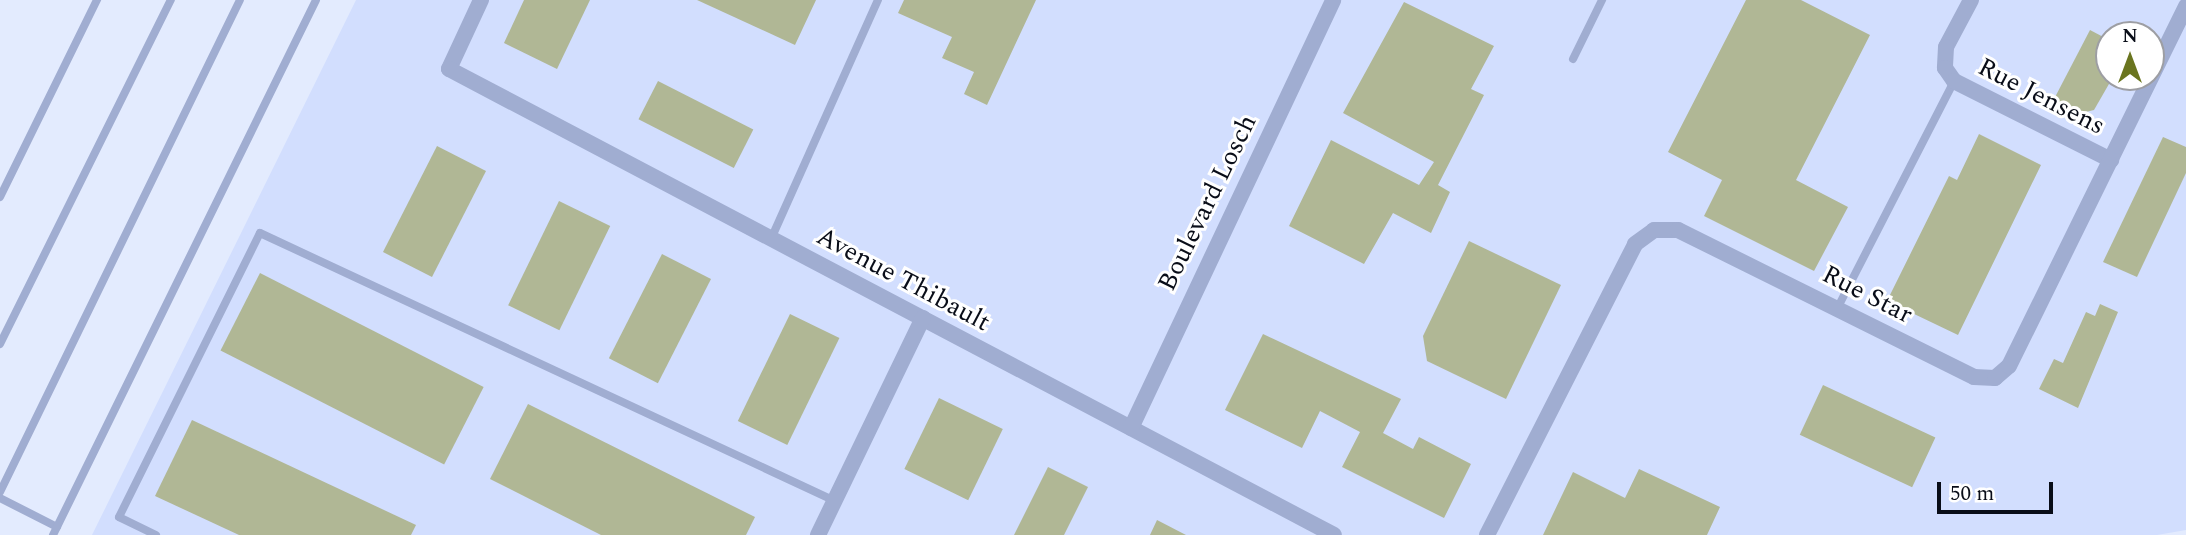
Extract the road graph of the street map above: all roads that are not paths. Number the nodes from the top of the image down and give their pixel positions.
1 (97, 0) edge
2 (171, 0) edge
3 (240, 0) edge
4 (316, 0) edge
5 (481, 0) edge
6 (878, 0) edge
7 (1333, 0) edge
8 (1602, 0) edge
9 (1971, 0) edge
10 (2186, 6) edge
11 (1573, 59) dead end
12 (1954, 81) junction
13 (2111, 160) junction
14 (0, 197) edge
15 (771, 239) junction
16 (1838, 307) junction
17 (923, 318) junction
18 (0, 344) edge
19 (1131, 428) junction
20 (0, 492) edge
21 (0, 498) edge
22 (835, 501) junction
23 (55, 531) edge
24 (156, 535) edge
25 (818, 535) edge
26 (1334, 535) edge
27 (1487, 535) edge

1 - 14 lane
2 - 18 lane
3 - 20 lane
4 - 23 lane
5 - 15 street, Avenue Thibault
6 - 15 lane
7 - 19 street, Boulevard Losch
8 - 11 lane
9 - 12 street, Rue Jensens
10 - 13 street, Rue Star
12 - 13 street, Rue Jensens
12 - 16 lane
13 - 16 street, Rue Star
15 - 17 street, Avenue Thibault
16 - 27 street, Rue Star
17 - 19 street, Avenue Thibault
17 - 22 street
19 - 26 street, Avenue Thibault
21 - 23 lane
22 - 24 lane
22 - 25 street

